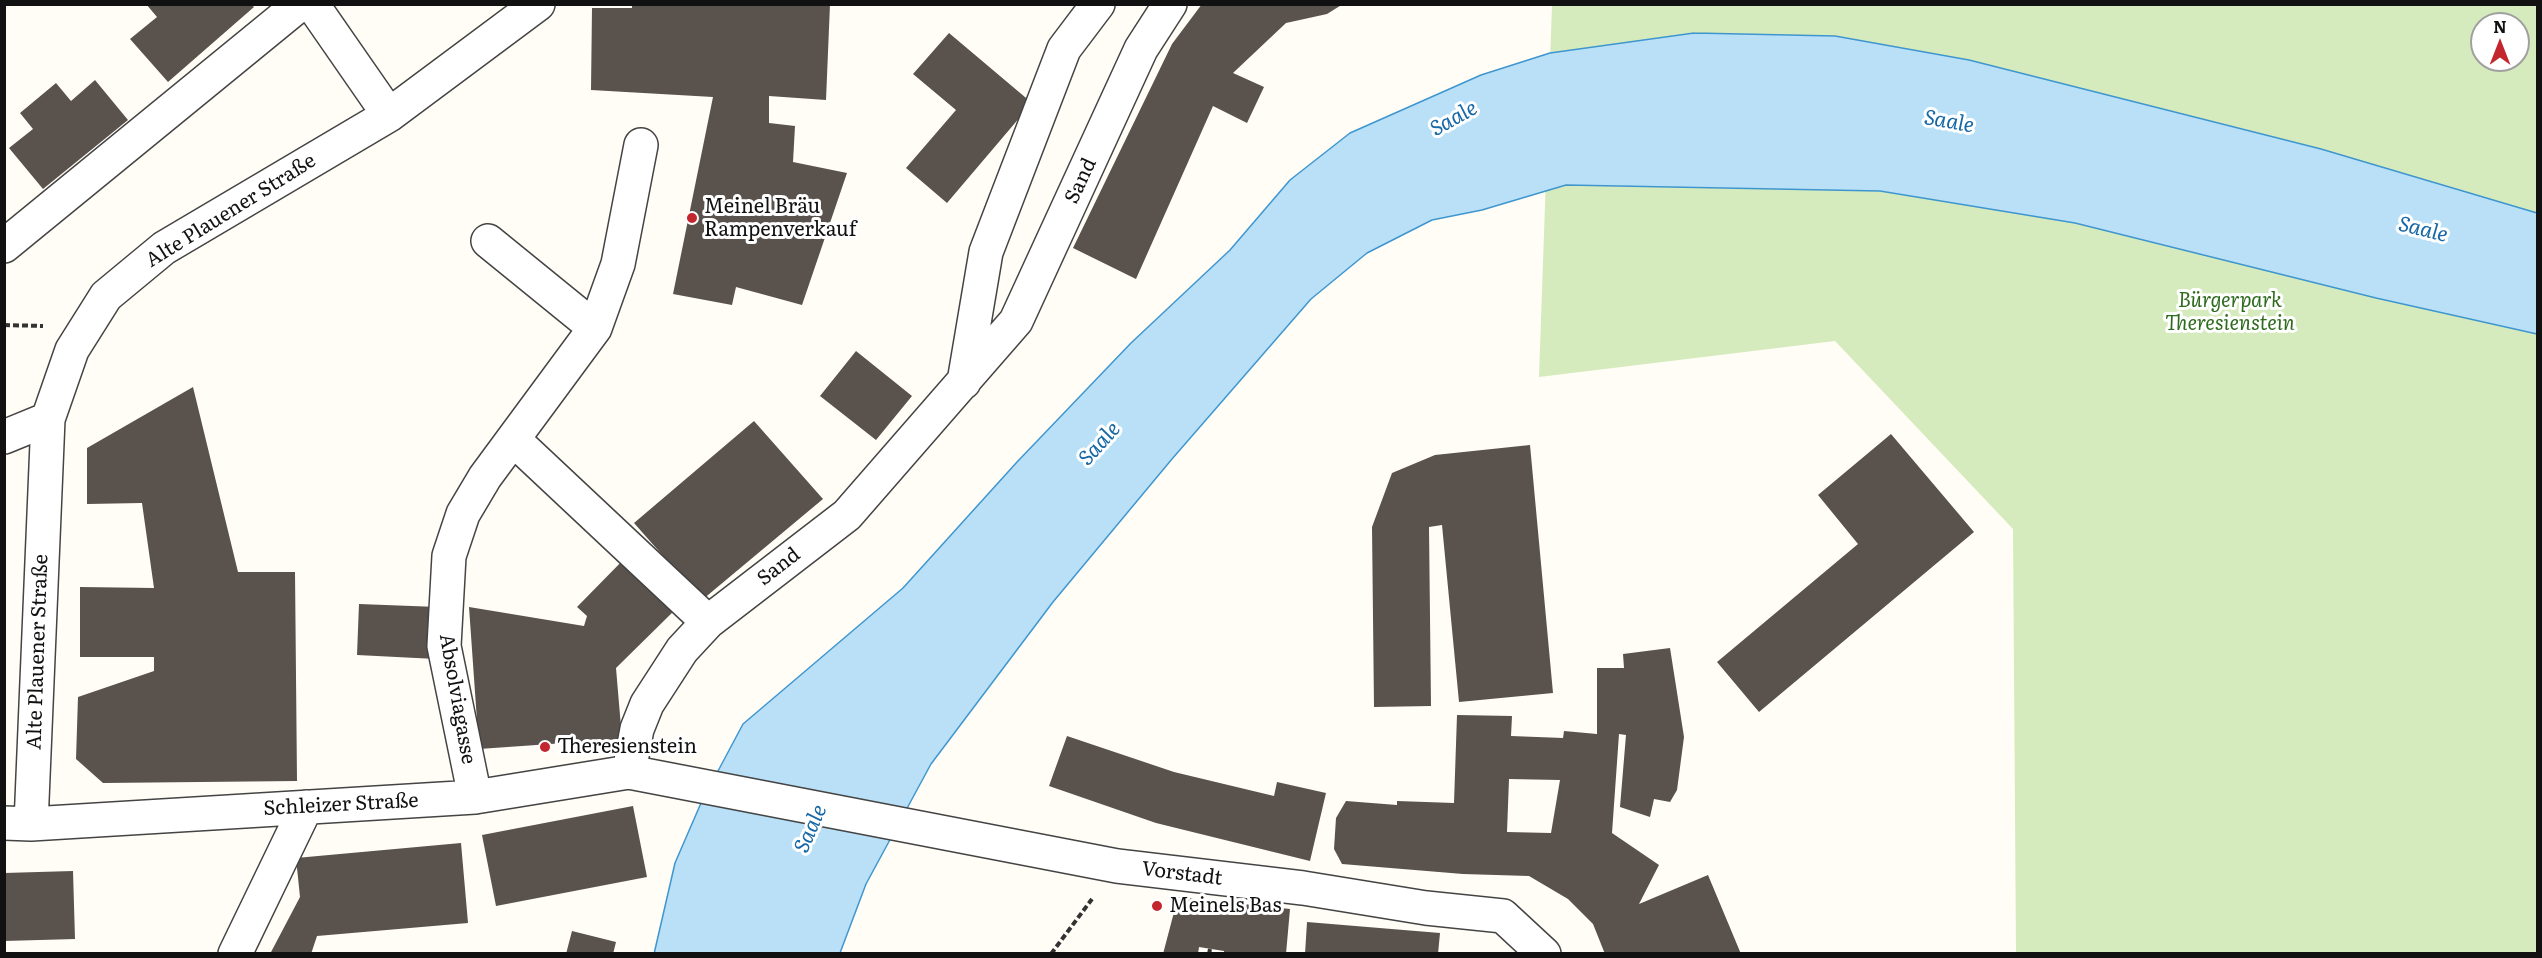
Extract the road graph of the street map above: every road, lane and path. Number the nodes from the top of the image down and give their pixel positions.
1 (300, 4) edge
2 (312, 4) edge
3 (538, 4) edge
4 (1098, 4) edge
5 (1170, 4) edge
6 (389, 115) junction
7 (640, 145) dead end
8 (488, 241) dead end
9 (4, 246) edge
10 (595, 327) junction
11 (964, 382) junction
12 (48, 419) junction
13 (4, 437) edge
14 (514, 440) junction
15 (708, 622) junction
16 (628, 772) junction
17 (674, 779) joint
18 (475, 797) junction
19 (306, 807) junction
20 (18, 824) edge
21 (1117, 866) junction
22 (235, 954) edge
23 (1051, 954) edge
24 (1545, 954) edge

1 - 9 street
2 - 6 street
3 - 6 street, Alte Plauener Straße
4 - 11 street
5 - 11 street, Sand
6 - 12 street, Alte Plauener Straße
7 - 10 street, Absolviagasse
8 - 10 street
10 - 14 street, Absolviagasse
11 - 15 street, Sand
12 - 13 street
12 - 20 street, Alte Plauener Straße
14 - 15 street
14 - 18 street, Absolviagasse
15 - 16 street, Sand
16 - 17 street, Schleizer Straße
16 - 18 street, Schleizer Straße
17 - 21 street, Vorstadt
18 - 19 street, Schleizer Straße
19 - 20 street, Schleizer Straße
19 - 22 street
21 - 23 path
21 - 24 street, Vorstadt

